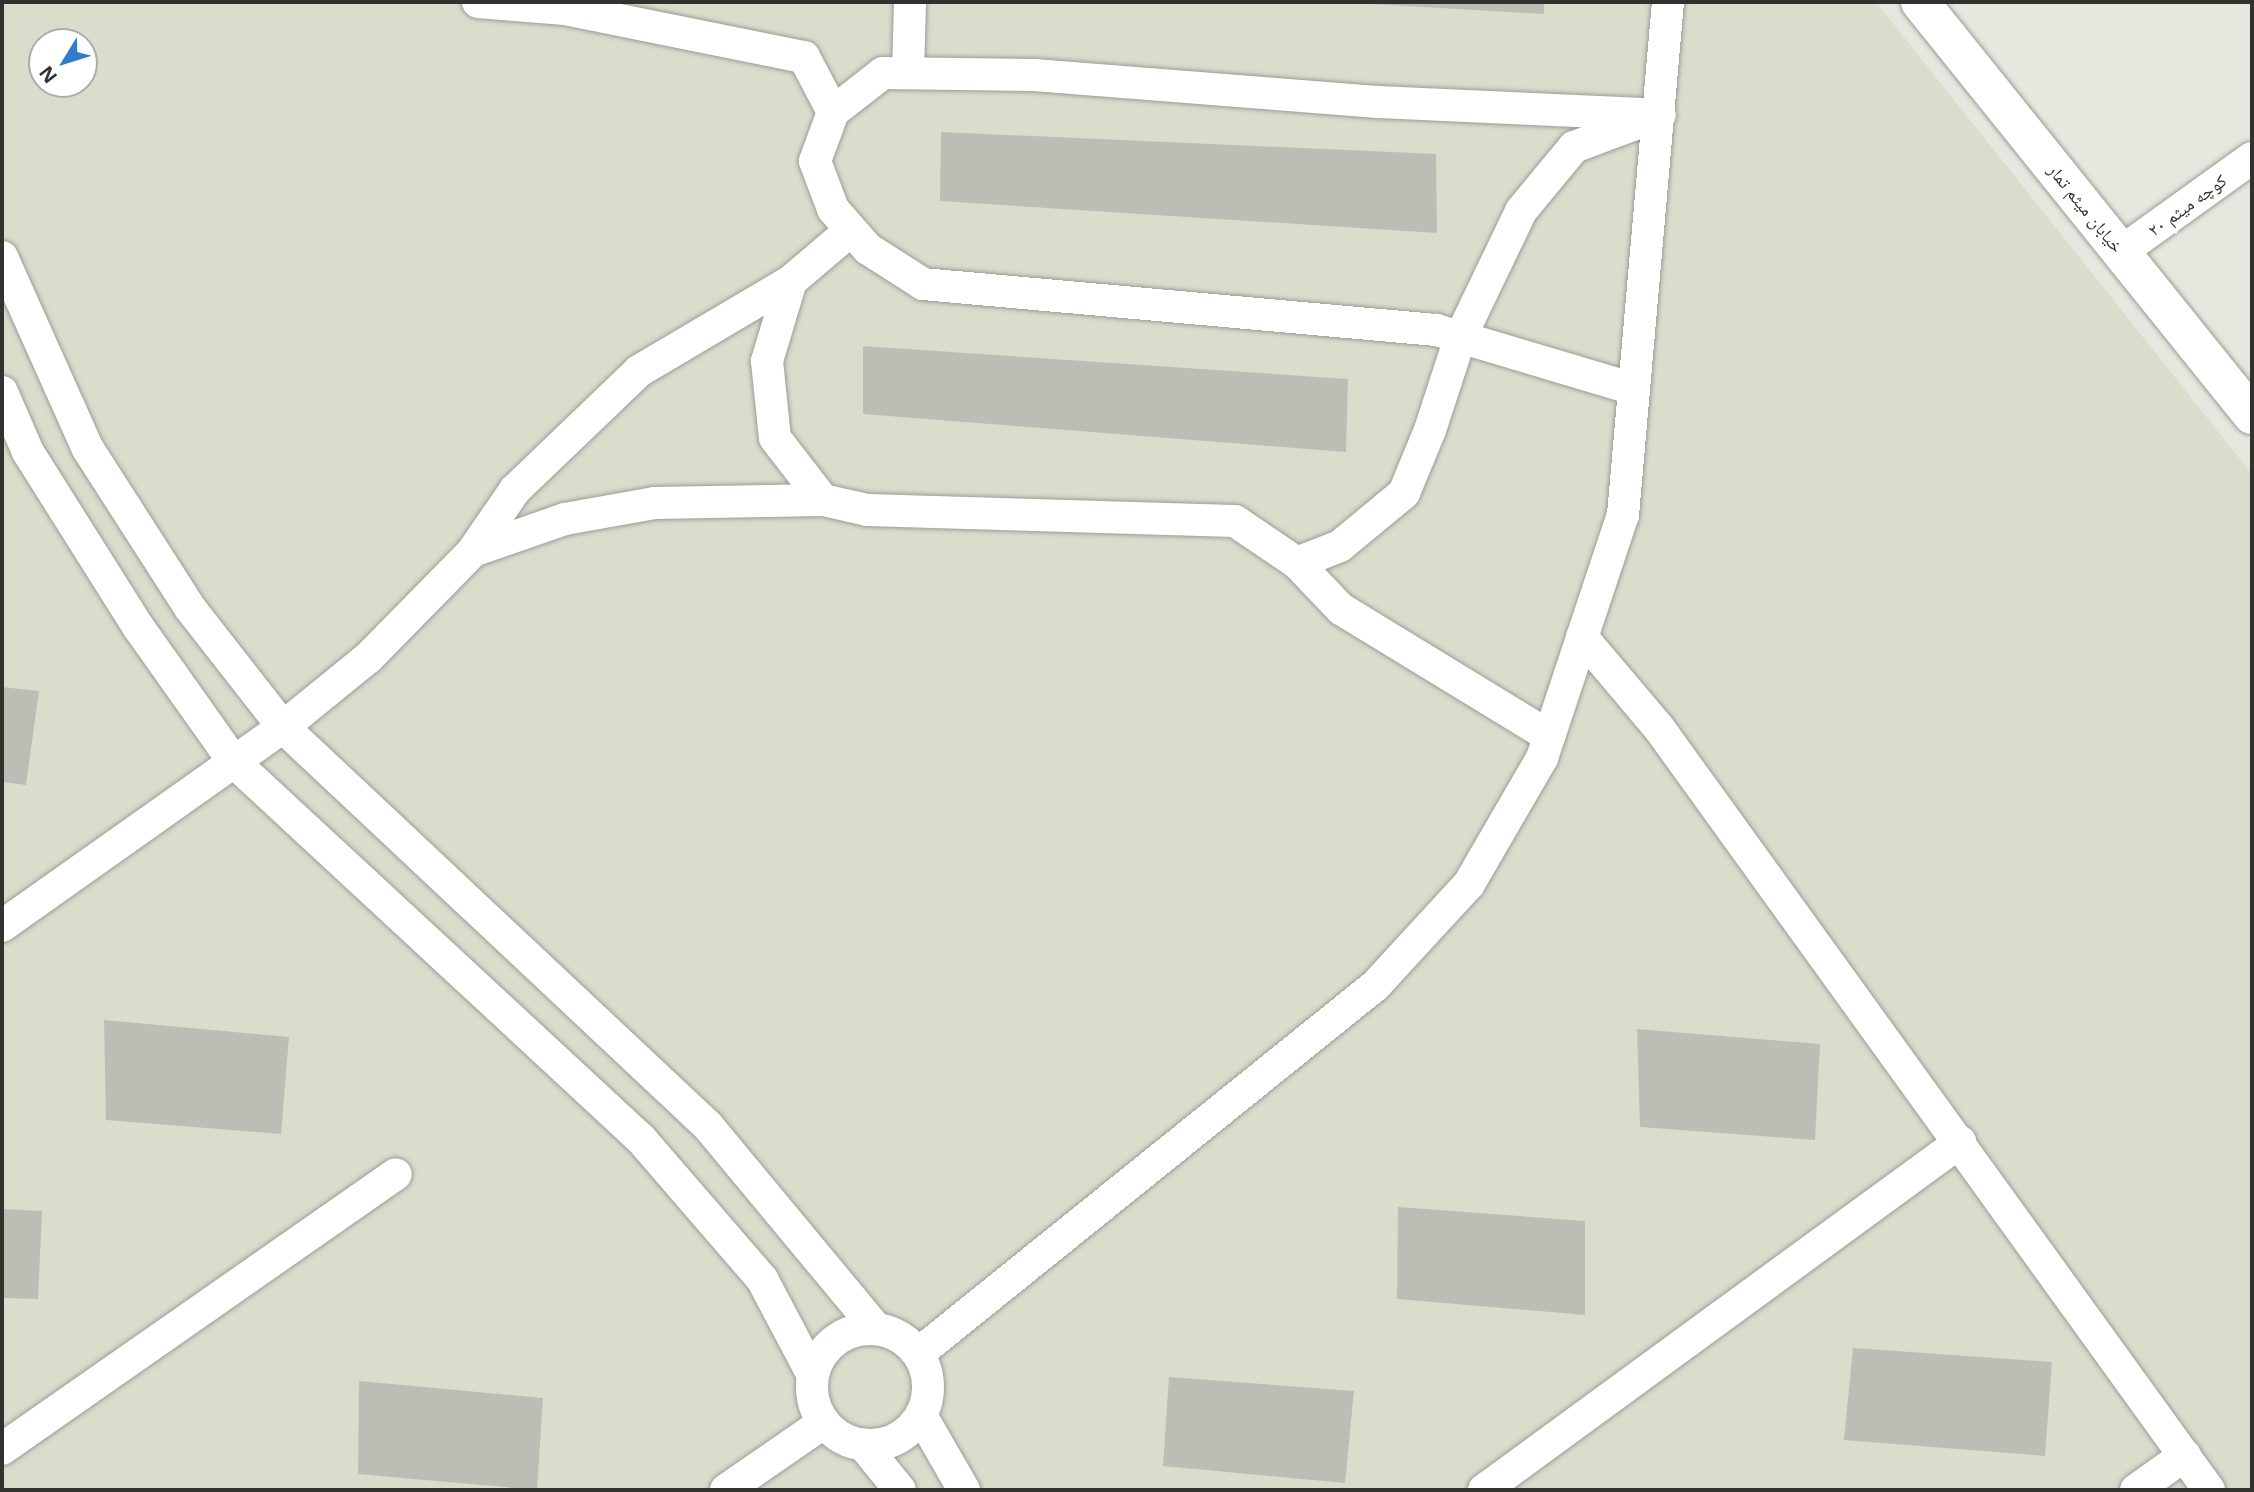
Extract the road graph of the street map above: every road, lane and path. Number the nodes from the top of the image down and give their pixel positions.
1 (478, 2) edge
2 (910, 2) edge
3 (1668, 2) edge
4 (1920, 2) edge
5 (908, 73) junction
6 (832, 112) junction
7 (1660, 115) junction
8 (2252, 158) edge
9 (851, 230) junction
10 (2121, 252) junction
11 (2, 257) edge
12 (791, 281) junction
13 (1460, 338) junction
14 (1634, 389) junction
15 (2, 391) edge
16 (2252, 415) edge
17 (823, 500) junction
18 (473, 551) junction
19 (1297, 562) junction
20 (1582, 637) junction
21 (283, 727) junction
22 (1549, 736) junction
23 (234, 762) junction
24 (2, 926) edge
25 (1960, 1142) junction
26 (396, 1174) dead end
27 (876, 1328) junction
28 (919, 1353) junction
29 (813, 1374) junction
30 (922, 1417) junction
31 (823, 1423) junction
32 (865, 1447) junction
33 (2, 1449) edge
34 (2185, 1455) junction
35 (726, 1490) edge
36 (900, 1490) edge
37 (964, 1490) edge
38 (1484, 1490) edge
39 (2136, 1490) edge
40 (2209, 1490) edge

1 - 6 street
2 - 5 street
3 - 7 street
4 - 10 street, خیابان میثم تمار
5 - 6 street
5 - 7 street
6 - 9 street
7 - 13 street
7 - 14 street
8 - 10 street, کوچه میثم ۲۰
9 - 12 street
9 - 13 street
10 - 16 street, خیابان میثم تمار
11 - 21 street
12 - 17 street
12 - 18 street
13 - 14 street
13 - 19 street
14 - 20 street
15 - 23 street
17 - 18 street
17 - 19 street
18 - 21 street
19 - 22 street
20 - 22 street
20 - 25 street
21 - 23 street
21 - 27 street
22 - 28 street
23 - 24 street
23 - 29 street
25 - 34 street
25 - 38 street
26 - 33 street
27 - 28 street
27 - 29 street
28 - 30 street
29 - 31 street
30 - 32 street
30 - 37 street
31 - 32 street
31 - 35 street
32 - 36 street
34 - 39 street
34 - 40 street

